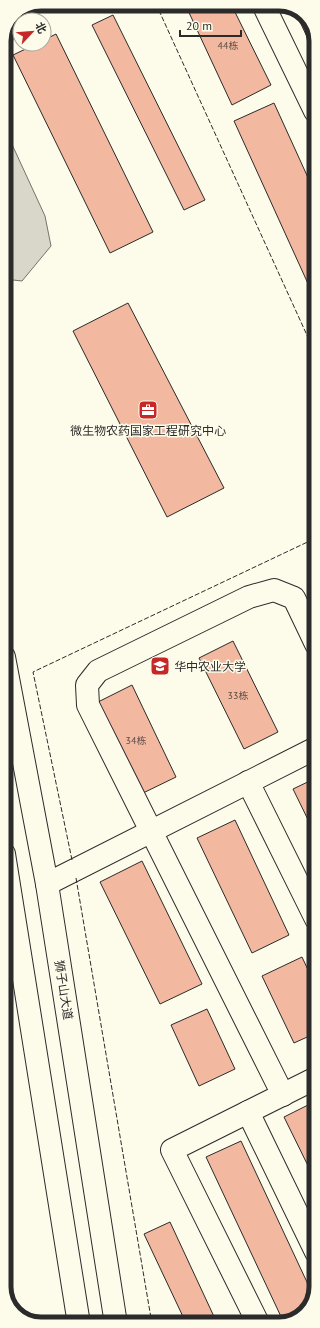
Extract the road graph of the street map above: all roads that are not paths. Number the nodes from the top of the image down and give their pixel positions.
1 (267, 11) edge
2 (309, 82) edge
3 (309, 629) edge
4 (11, 694) edge
5 (309, 752) edge
6 (248, 782) junction
7 (150, 831) junction
8 (47, 884) junction
9 (11, 898) edge
10 (309, 905) edge
11 (309, 1081) edge
12 (283, 1094) junction
13 (248, 1112) junction
14 (309, 1238) edge
15 (78, 1317) edge
16 (115, 1317) edge
17 (255, 1317) edge

1 - 2 street
3 - 7 street
4 - 8 street, 狮子山大道
5 - 6 street
6 - 7 street
6 - 10 street
7 - 8 street
7 - 12 street
8 - 16 street, 狮子山大道
9 - 15 street
11 - 12 street
12 - 13 street
13 - 14 street
13 - 17 street

